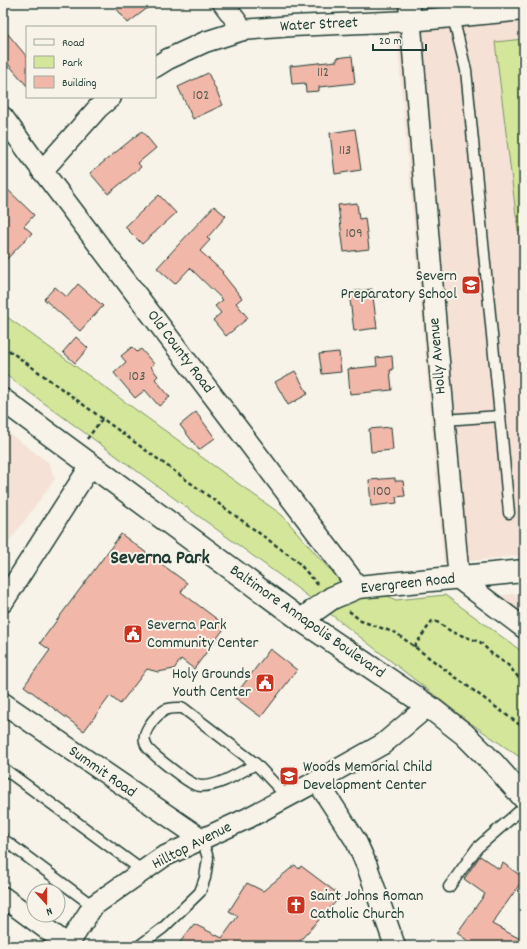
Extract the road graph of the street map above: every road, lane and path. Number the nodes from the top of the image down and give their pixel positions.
1 (223, 3) edge
2 (524, 10) edge
3 (409, 12) edge
4 (453, 17) junction
5 (243, 30) junction
6 (156, 66) edge
7 (110, 98) edge
8 (3, 117) edge
9 (42, 171) junction
10 (3, 346) edge
11 (3, 400) edge
12 (500, 416) junction
13 (102, 419) junction
14 (444, 420) junction
15 (85, 441) dead end
16 (91, 465) junction
17 (509, 513) dead end
18 (524, 572) edge
19 (459, 578) junction
20 (314, 582) dead end
21 (358, 587) junction
22 (3, 602) edge
23 (344, 608) dead end
24 (301, 620) junction
25 (524, 628) edge
26 (414, 647) junction
27 (524, 684) edge
28 (3, 703) edge
29 (428, 706) junction
30 (524, 728) edge
31 (256, 764) junction
32 (3, 768) edge
33 (317, 781) junction
34 (287, 797) junction
35 (524, 798) edge
36 (524, 807) edge
37 (3, 839) edge
38 (202, 839) junction
39 (143, 871) junction
40 (449, 887) dead end
41 (3, 897) edge
42 (93, 906) junction
43 (68, 946) edge
44 (139, 946) edge
45 (395, 946) edge

1 - 5 street
2 - 4 street, Water Street
3 - 4 street, Water Street
3 - 5 street, Water Street
3 - 14 street, Holly Avenue
4 - 12 lane
5 - 6 street, Water Street
7 - 9 street
8 - 9 street, Old County Road
9 - 21 street, Old County Road
10 - 13 path
11 - 16 street, Baltimore Annapolis Boulevard
12 - 14 lane
12 - 17 lane
13 - 15 path
13 - 20 path
14 - 19 street, Holly Avenue
16 - 22 street
16 - 24 street, Baltimore Annapolis Boulevard
18 - 19 street, Evergreen Road
19 - 21 street, Evergreen Road
19 - 25 street
21 - 24 street, Evergreen Road
23 - 26 path
24 - 29 street, Baltimore Annapolis Boulevard
26 - 27 path
26 - 30 path
28 - 38 street, Summit Road
29 - 33 street, Hilltop Avenue
29 - 35 street, Baltimore Annapolis Boulevard
31 - 31 lane
31 - 34 lane
32 - 39 lane
33 - 34 street, Hilltop Avenue
33 - 45 street
34 - 38 street, Hilltop Avenue
36 - 40 lane
37 - 42 lane
38 - 39 street, Hilltop Avenue
38 - 44 lane
39 - 42 street, Hilltop Avenue
41 - 43 street
42 - 43 street, Hilltop Avenue

